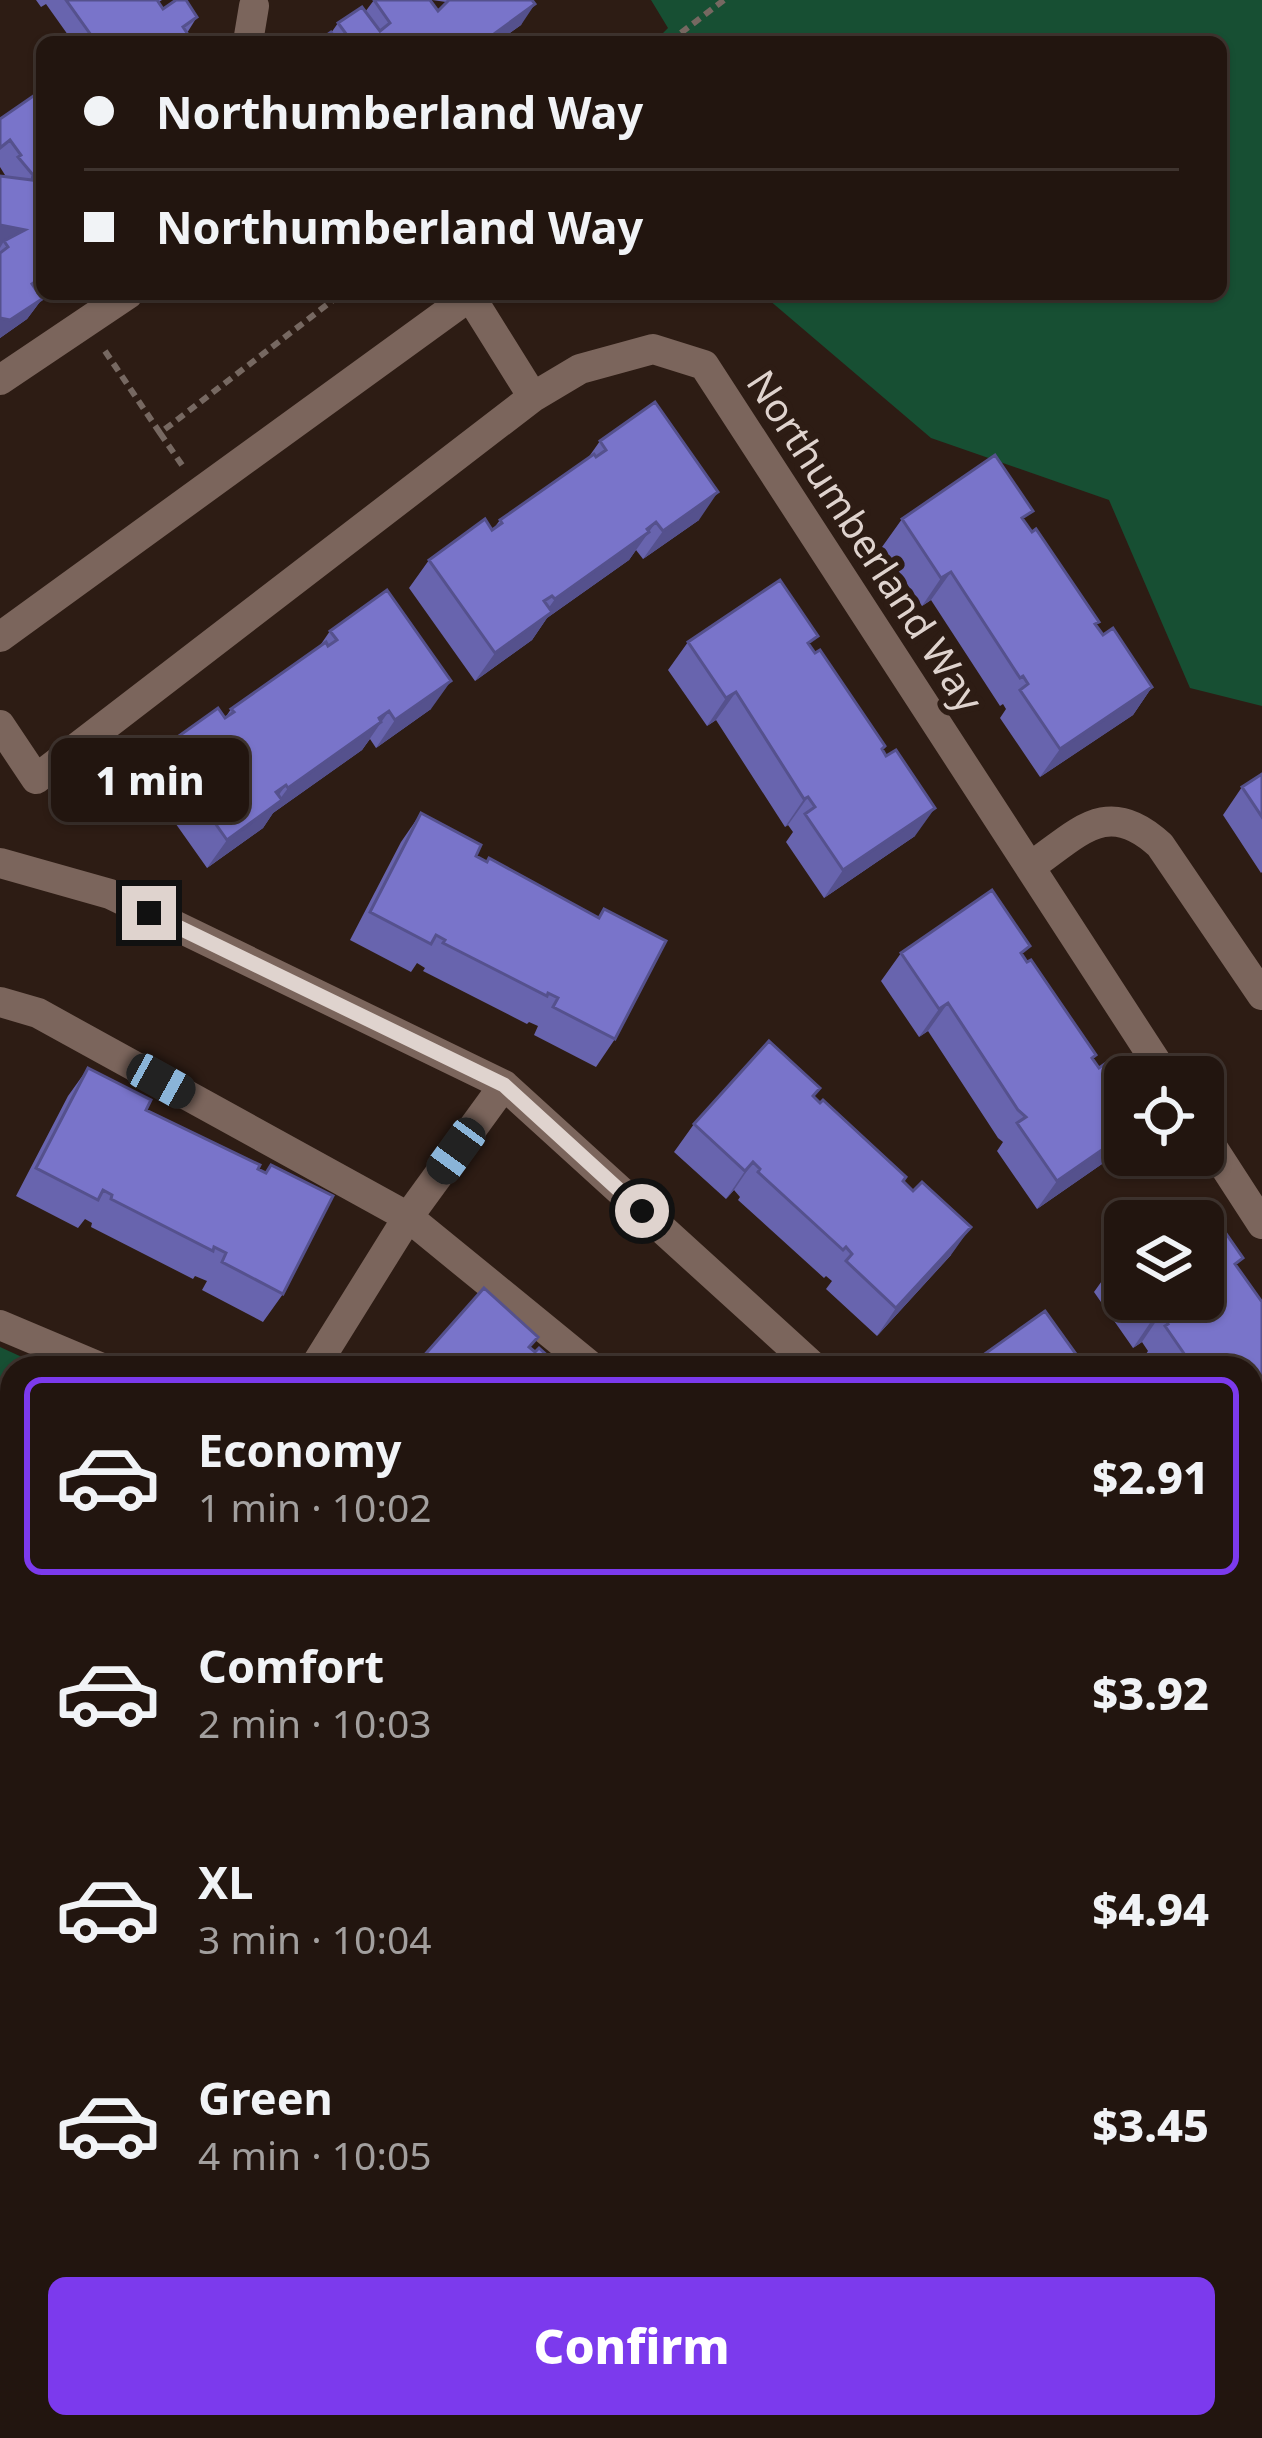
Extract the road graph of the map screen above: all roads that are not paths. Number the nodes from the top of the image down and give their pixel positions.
1 (256, 2) edge
2 (249, 36) edge
3 (119, 300) edge
4 (464, 300) edge
5 (472, 300) edge
6 (0, 380) edge
7 (533, 397) junction
8 (0, 637) edge
9 (0, 725) edge
10 (0, 862) edge
11 (1030, 867) junction
12 (1262, 995) edge
13 (0, 1002) edge
14 (1152, 1056) edge
15 (504, 1085) junction
16 (1224, 1165) edge
17 (408, 1217) junction
18 (1262, 1224) edge
19 (0, 1325) edge
20 (73, 1356) edge
21 (321, 1356) edge
22 (577, 1356) edge
23 (802, 1356) edge

1 - 2 street
3 - 6 street
4 - 8 street
5 - 7 street
7 - 9 street, Northumberland Way
7 - 11 street, Northumberland Way
10 - 15 street
11 - 12 street
11 - 14 street, Northumberland Way
13 - 17 street
15 - 17 street
15 - 23 street
16 - 18 street
17 - 21 street
17 - 22 street
19 - 20 street

